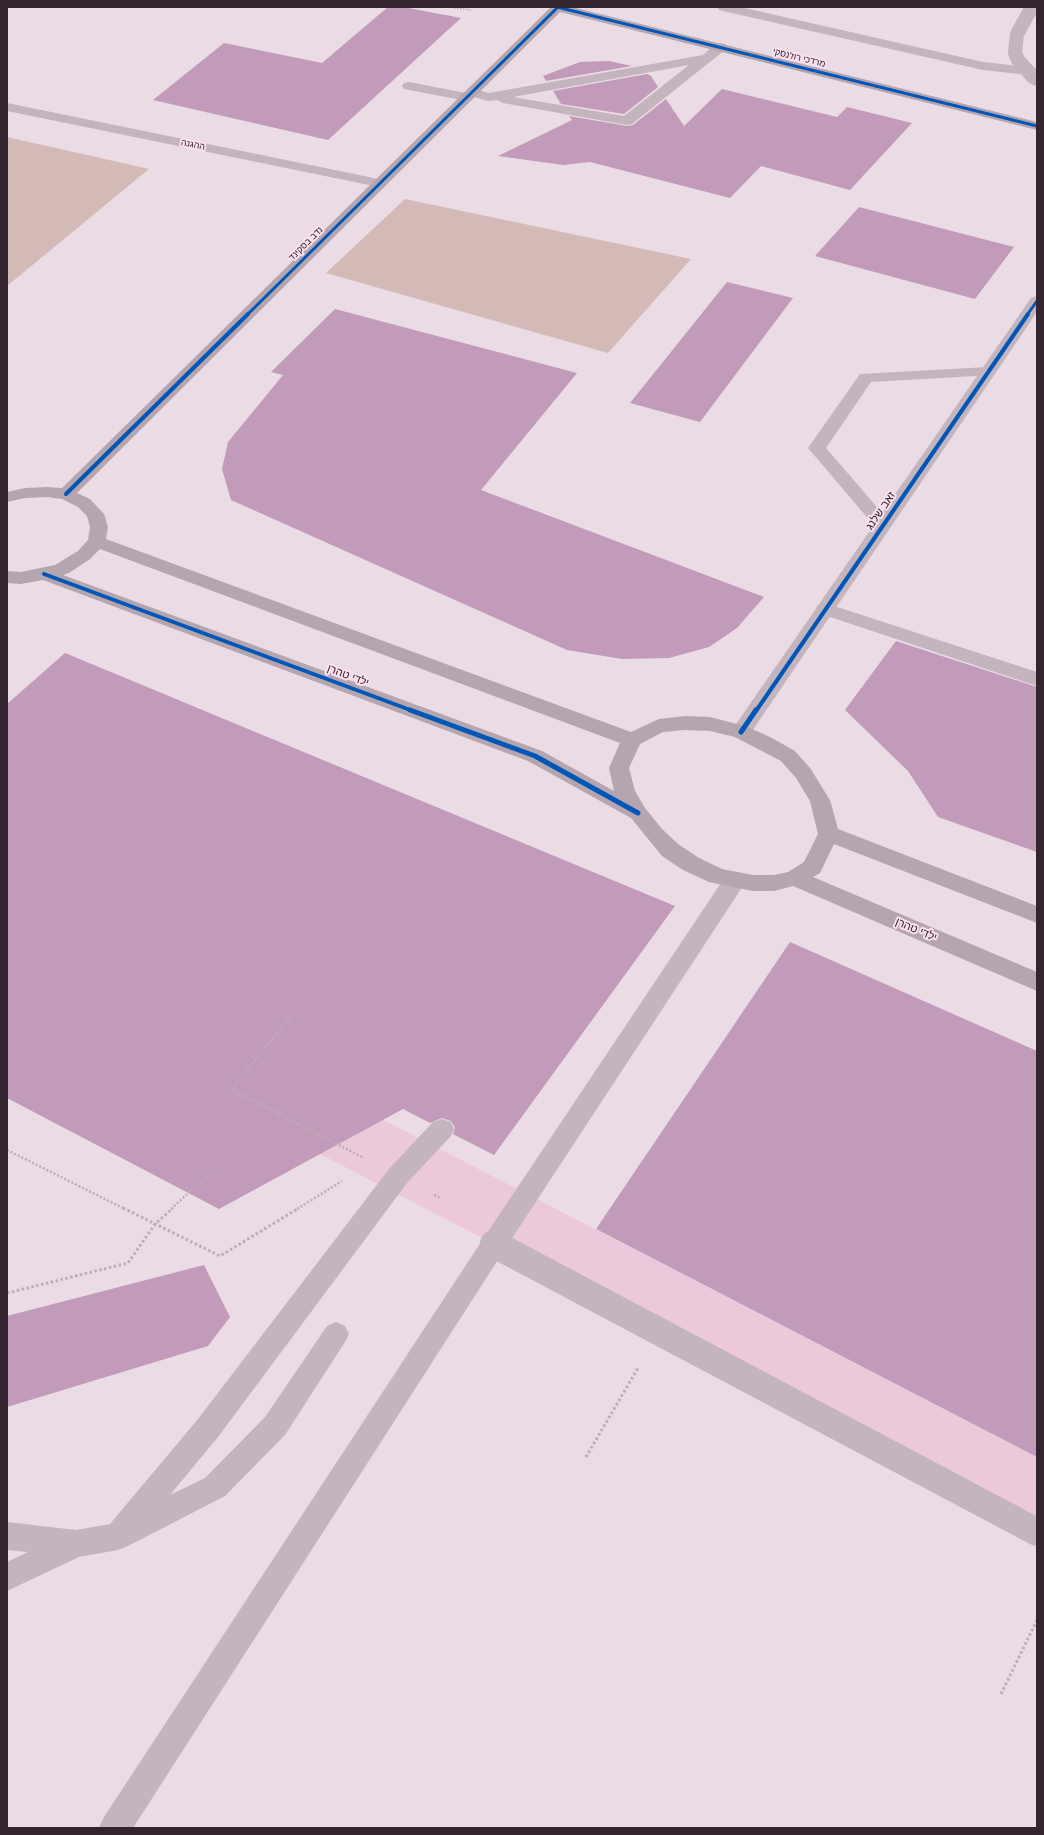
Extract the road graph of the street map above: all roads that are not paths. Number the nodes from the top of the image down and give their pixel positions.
1 (558, 7) edge
2 (723, 7) edge
3 (1032, 7) edge
4 (612, 20) junction
5 (574, 23) dead end
6 (559, 25) dead end
7 (528, 36) junction
8 (720, 47) junction
9 (707, 58) junction
10 (1037, 72) edge
11 (1037, 79) edge
12 (409, 86) dead end
13 (470, 94) junction
14 (488, 97) junction
15 (7, 107) edge
16 (1037, 126) edge
17 (379, 183) junction
18 (1037, 301) edge
19 (988, 372) junction
20 (66, 494) junction
21 (7, 497) edge
22 (883, 525) junction
23 (97, 542) junction
24 (44, 574) junction
25 (14, 577) edge
26 (7, 592) edge
27 (825, 609) junction
28 (1037, 678) edge
29 (741, 732) junction
30 (632, 740) junction
31 (638, 813) junction
32 (829, 834) junction
33 (794, 878) junction
34 (735, 880) junction
35 (1037, 915) edge
36 (1037, 982) edge
37 (442, 1129) dead end
38 (494, 1244) junction
39 (336, 1334) dead end
40 (1037, 1532) edge
41 (7, 1536) edge
42 (118, 1536) junction
43 (76, 1544) junction
44 (7, 1576) edge
45 (115, 1828) edge

1 - 4 street, מרדכי רוז'נסקי
1 - 7 street, נדב בסקינד
2 - 10 street
3 - 11 street, bridge
4 - 5 street
4 - 8 street, מרדכי רוז'נסקי
6 - 7 street
7 - 13 street, נדב בסקינד
8 - 9 street
8 - 16 street, מרדכי רוז'נסקי
9 - 14 street
9 - 14 street
12 - 13 street
13 - 14 street
13 - 17 street, נדב בסקינד
15 - 17 street, ההגנה
17 - 20 street, נדב בסקינד
18 - 19 street, זאב שלנג
19 - 22 street, זאב שלנג
19 - 22 street
20 - 21 street
20 - 23 street
22 - 27 street, זאב שלנג
23 - 24 street
23 - 30 street
24 - 25 street
24 - 31 street, ילדי טהרן
25 - 26 street
27 - 28 street
27 - 29 street, זאב שלנג
29 - 30 street
29 - 32 street
30 - 31 street
31 - 34 street
32 - 33 street
32 - 35 street
33 - 34 street
33 - 36 street, ילדי טהרן
34 - 38 street
37 - 42 street
38 - 40 street, bridge
38 - 45 street
39 - 42 street
41 - 43 street
42 - 43 street
43 - 44 street

